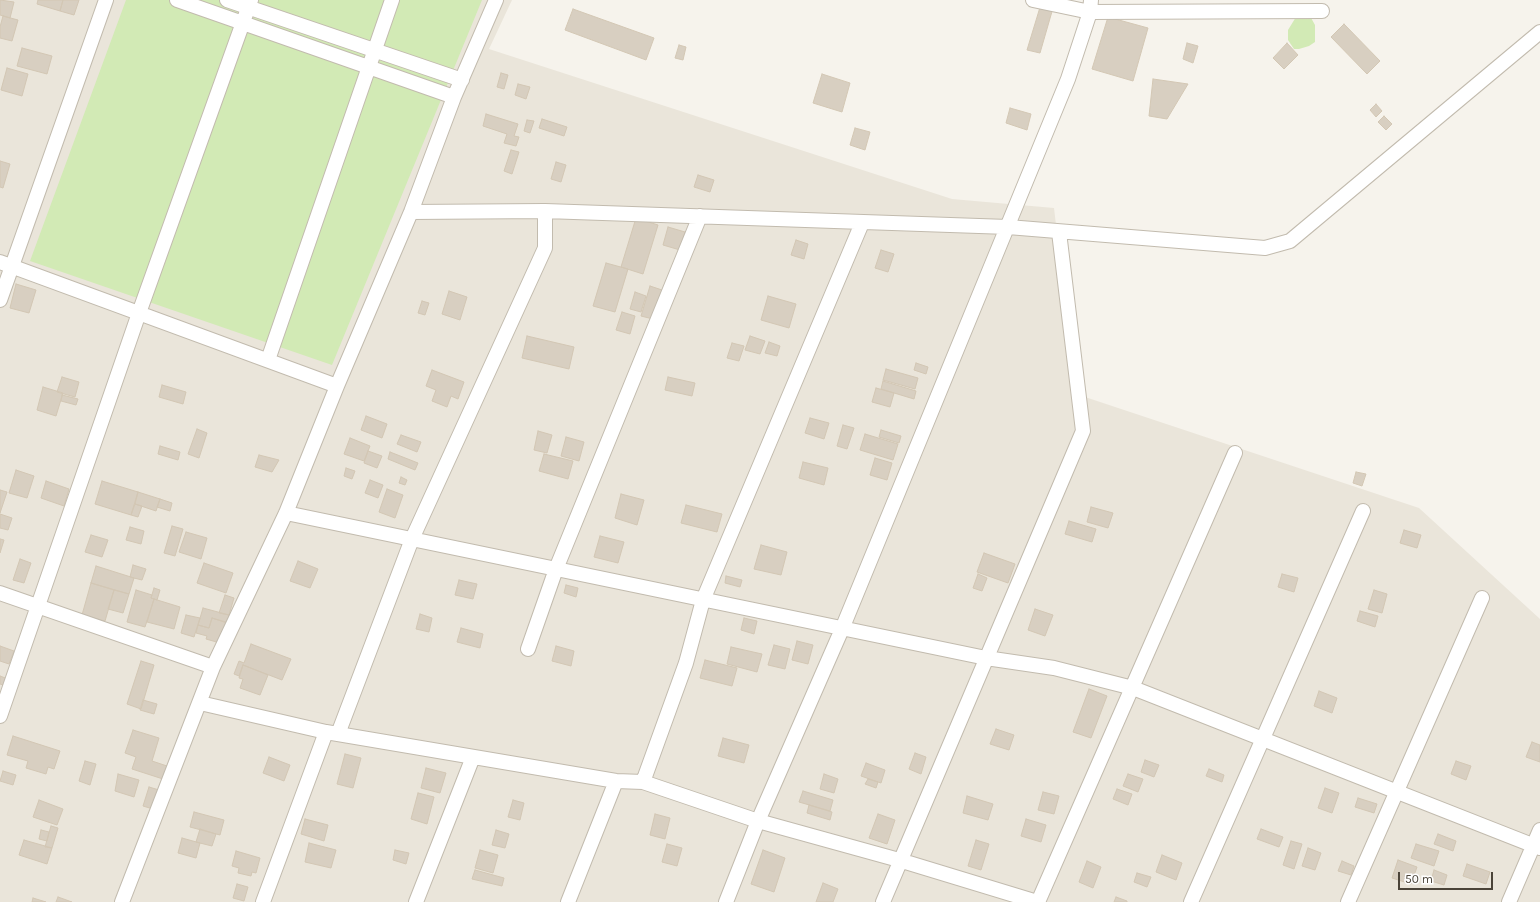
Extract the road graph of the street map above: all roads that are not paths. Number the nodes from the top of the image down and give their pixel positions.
1 (106, 0) edge
2 (177, 0) edge
3 (227, 0) edge
4 (392, 0) edge
5 (496, 0) edge
6 (1033, 0) edge
7 (250, 4) edge
8 (1090, 6) edge
9 (1322, 11) dead end
10 (243, 23) junction
11 (1540, 32) edge
12 (374, 50) junction
13 (367, 68) junction
14 (462, 80) junction
15 (454, 97) junction
16 (544, 211) junction
17 (411, 212) junction
18 (700, 216) junction
19 (862, 223) junction
20 (1008, 227) junction
21 (1059, 232) junction
22 (6, 264) edge
23 (0, 300) edge
24 (139, 313) junction
25 (268, 360) junction
26 (337, 386) junction
27 (1235, 453) dead end
28 (1363, 511) dead end
29 (286, 513) junction
30 (412, 539) junction
31 (556, 569) junction
32 (0, 593) edge
33 (1482, 598) dead end
34 (703, 600) junction
35 (38, 606) junction
36 (842, 629) junction
37 (528, 649) dead end
38 (986, 658) junction
39 (213, 667) junction
40 (1133, 688) junction
41 (200, 703) junction
42 (0, 716) edge
43 (332, 733) junction
44 (1263, 739) junction
45 (473, 758) junction
46 (616, 781) junction
47 (643, 782) junction
48 (1396, 791) junction
49 (758, 821) junction
50 (1540, 830) edge
51 (1537, 846) edge
52 (899, 860) junction
53 (122, 902) edge
54 (262, 902) edge
55 (416, 902) edge
56 (568, 902) edge
57 (726, 902) edge
58 (882, 902) edge
59 (1037, 902) edge
60 (1191, 902) edge
61 (1348, 902) edge
62 (1509, 902) edge

1 - 22 street
2 - 10 street
3 - 7 street
4 - 12 street
5 - 14 street
6 - 8 street
7 - 10 street
7 - 12 street
8 - 9 street
8 - 20 street
10 - 13 street
10 - 24 street
11 - 21 street
12 - 13 street
12 - 14 street
13 - 15 street
13 - 25 street
14 - 15 street
15 - 17 street
16 - 17 street
16 - 18 street
16 - 30 street
17 - 26 street
18 - 19 street
18 - 31 street
19 - 20 street
19 - 34 street
20 - 21 street
20 - 36 street
21 - 38 street
22 - 23 street
22 - 24 street
24 - 25 street
24 - 35 street
25 - 26 street
26 - 29 street
27 - 40 street
28 - 44 street
29 - 30 street
29 - 39 street
30 - 31 street
30 - 43 street
31 - 34 street
31 - 37 street
32 - 35 street
33 - 48 street
34 - 36 street
34 - 47 street
35 - 39 street
35 - 42 street
36 - 38 street
36 - 49 street
38 - 40 street
38 - 52 street
39 - 41 street
40 - 44 street
40 - 59 street
41 - 43 street
41 - 53 street
43 - 45 street
43 - 54 street
44 - 48 street
44 - 60 street
45 - 46 street
45 - 55 street
46 - 47 street
46 - 56 street
47 - 49 street
48 - 51 street
48 - 61 street
49 - 52 street
49 - 57 street
50 - 51 street
51 - 62 street
52 - 58 street
52 - 59 street

